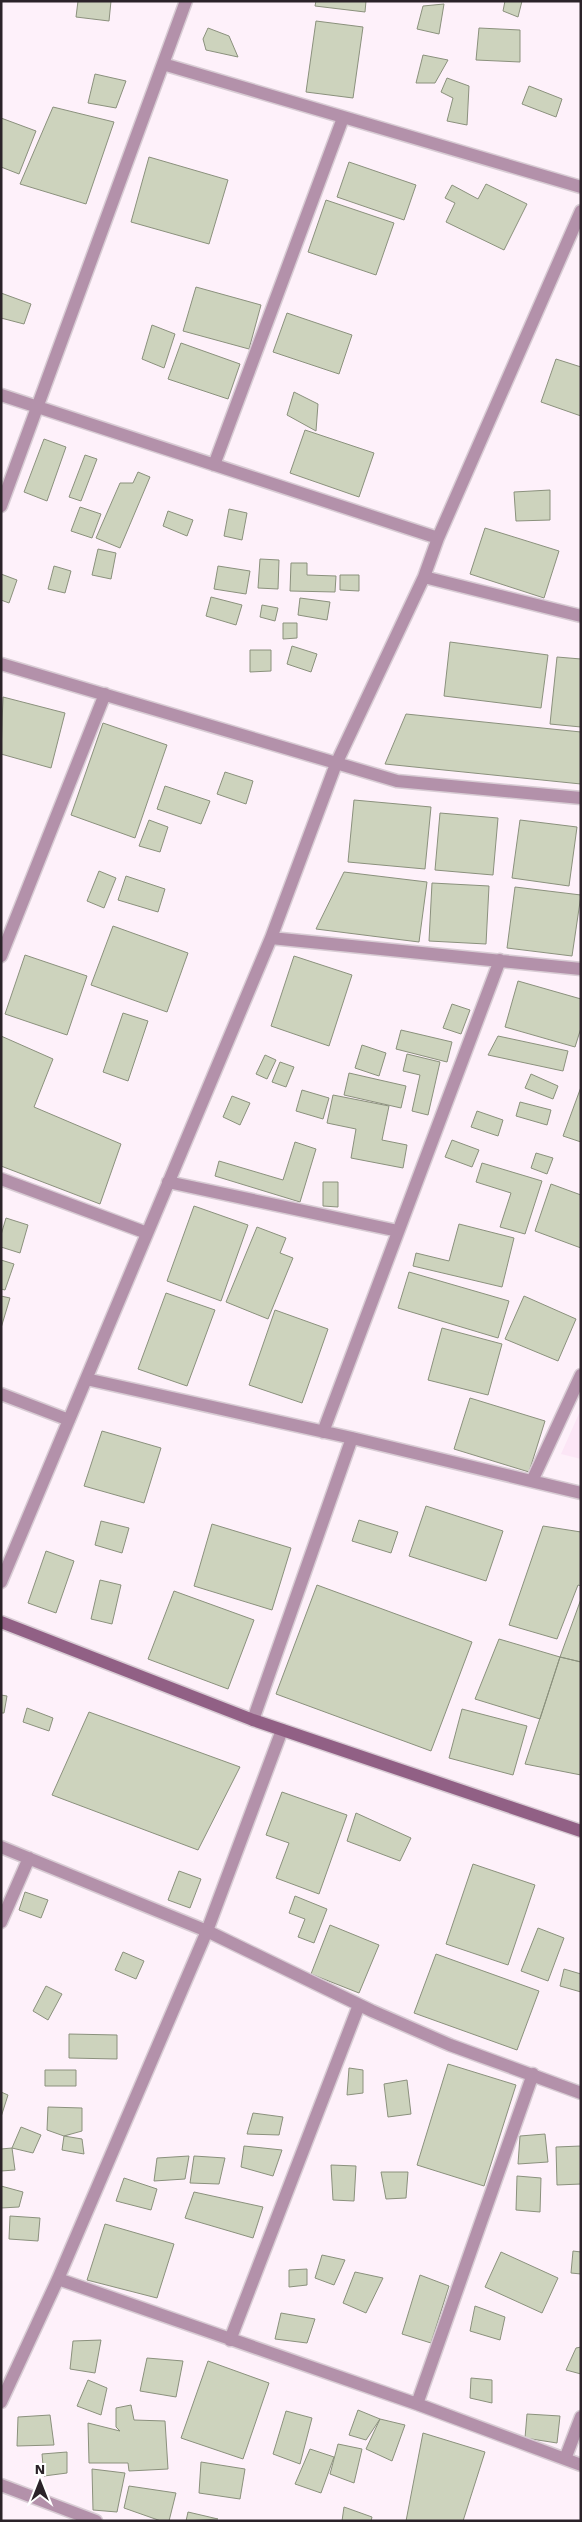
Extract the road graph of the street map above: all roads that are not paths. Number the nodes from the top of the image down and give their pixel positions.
1 (186, 1) edge
2 (163, 64) junction
3 (342, 118) junction
4 (581, 188) edge
5 (581, 211) edge
6 (1, 395) edge
7 (37, 407) junction
8 (214, 465) junction
9 (1, 506) edge
10 (438, 538) junction
11 (424, 577) junction
12 (581, 616) edge
13 (1, 664) edge
14 (104, 694) junction
15 (336, 764) junction
16 (581, 798) edge
17 (271, 938) junction
18 (1, 956) edge
19 (500, 960) junction
20 (581, 969) edge
21 (1, 1179) edge
22 (168, 1182) junction
23 (398, 1232) junction
24 (147, 1233) junction
25 (581, 1375) edge
26 (86, 1379) junction
27 (1, 1394) edge
28 (69, 1420) junction
29 (323, 1432) junction
30 (352, 1438) junction
31 (532, 1482) junction
32 (581, 1494) edge
33 (1, 1582) edge
34 (1, 1622) edge
35 (252, 1720) junction
36 (282, 1730) junction
37 (581, 1830) edge
38 (1, 1847) edge
39 (29, 1858) junction
40 (1, 1922) edge
41 (207, 1931) junction
42 (359, 2005) junction
43 (533, 2074) junction
44 (581, 2093) edge
45 (58, 2279) junction
46 (230, 2340) junction
47 (6, 2381) edge
48 (1, 2402) edge
49 (417, 2404) junction
50 (581, 2417) edge
51 (565, 2459) junction
52 (581, 2465) edge
53 (1, 2485) edge
54 (96, 2521) edge

1 - 2 street
2 - 3 street
2 - 7 street
3 - 4 street
3 - 8 street
5 - 10 street
6 - 7 street
7 - 8 street
7 - 9 street
8 - 10 street
10 - 11 street
11 - 12 street
11 - 15 street
13 - 14 street
14 - 15 street
14 - 18 street
15 - 16 street
15 - 17 street
17 - 19 street
17 - 22 street
19 - 20 street
19 - 23 street
21 - 24 street
22 - 23 street
22 - 24 street
23 - 29 street
24 - 26 street
25 - 31 street
26 - 28 street
26 - 29 street
27 - 28 street
28 - 33 street
29 - 30 street
30 - 31 street
30 - 35 street
31 - 32 street
34 - 35 street
35 - 36 street
36 - 37 street
36 - 41 street
38 - 39 street
39 - 40 street
39 - 41 street
41 - 42 street
41 - 45 street
42 - 43 street
42 - 46 street
43 - 44 street
43 - 49 street
45 - 46 street
45 - 47 street
46 - 49 street
47 - 48 street
49 - 51 street
50 - 51 street
51 - 52 street
53 - 54 street

